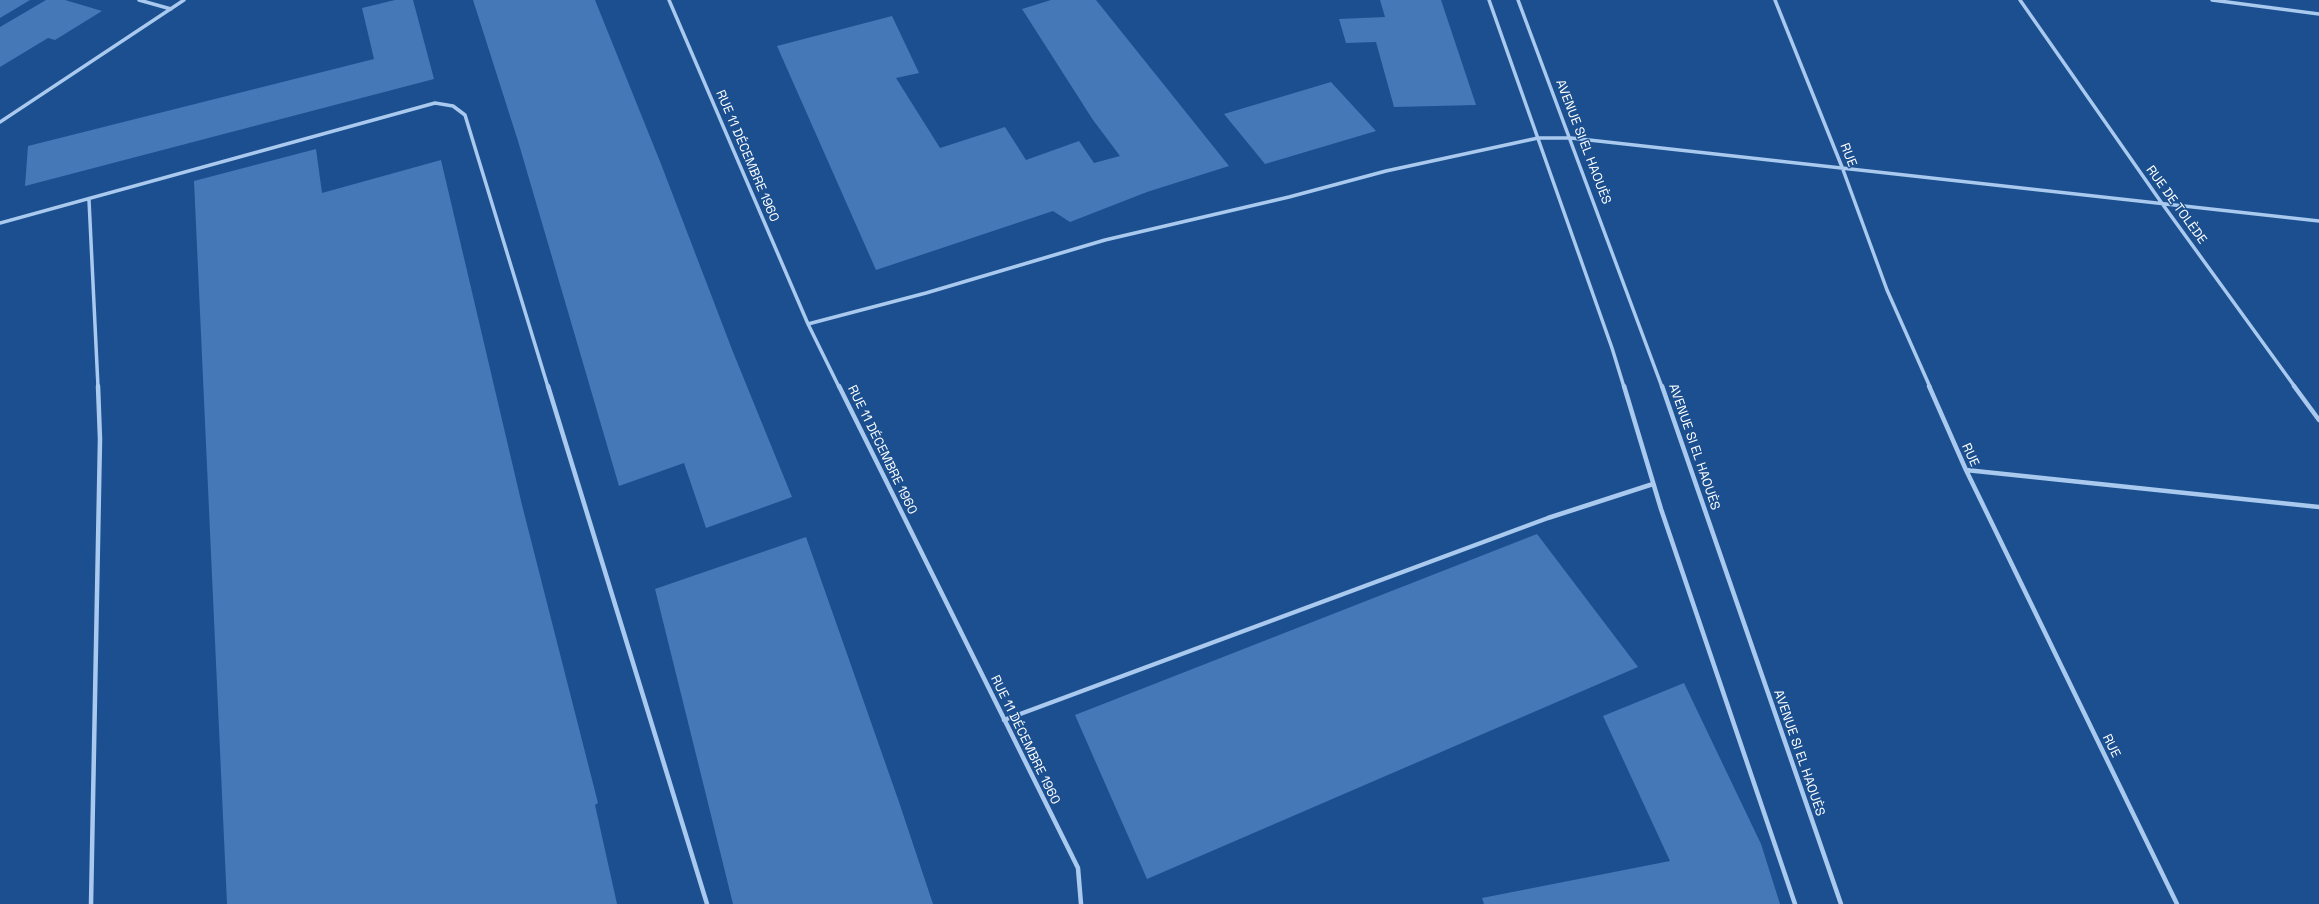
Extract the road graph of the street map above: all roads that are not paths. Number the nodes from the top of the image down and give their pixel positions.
1 (139, 0) edge
2 (184, 0) edge
3 (669, 0) edge
4 (1488, 0) edge
5 (1518, 0) edge
6 (1775, 0) edge
7 (2020, 0) edge
8 (2212, 0) edge
9 (171, 9) junction
10 (2319, 14) edge
11 (0, 122) edge
12 (1538, 138) junction
13 (1571, 138) junction
14 (1842, 167) junction
15 (89, 200) junction
16 (2161, 202) junction
17 (2319, 221) edge
18 (0, 224) edge
19 (808, 324) junction
20 (2319, 420) edge
21 (1966, 470) junction
22 (1653, 484) junction
23 (2319, 507) edge
24 (1004, 720) junction
25 (90, 904) edge
26 (707, 904) edge
27 (1081, 904) edge
28 (1795, 904) edge
29 (1841, 904) edge
30 (2177, 904) edge

1 - 9 street
2 - 9 street
3 - 19 street, RUE 11 DÉCEMBRE 1960
4 - 12 street
5 - 13 street, AVENUE SI EL HAOUÈS
6 - 14 street, RUE
7 - 16 street, RUE DE TOLÈDE
8 - 10 street
9 - 11 street
12 - 13 street
12 - 19 street
12 - 22 street
13 - 14 street
13 - 29 street, AVENUE SI EL HAOUÈS
14 - 16 street
14 - 21 street, RUE
15 - 18 street
15 - 25 street
15 - 26 street
16 - 17 street
16 - 20 street, RUE DE TOLÈDE
19 - 24 street, RUE 11 DÉCEMBRE 1960
21 - 23 street
21 - 30 street, RUE
22 - 24 street
22 - 28 street
24 - 27 street, RUE 11 DÉCEMBRE 1960

